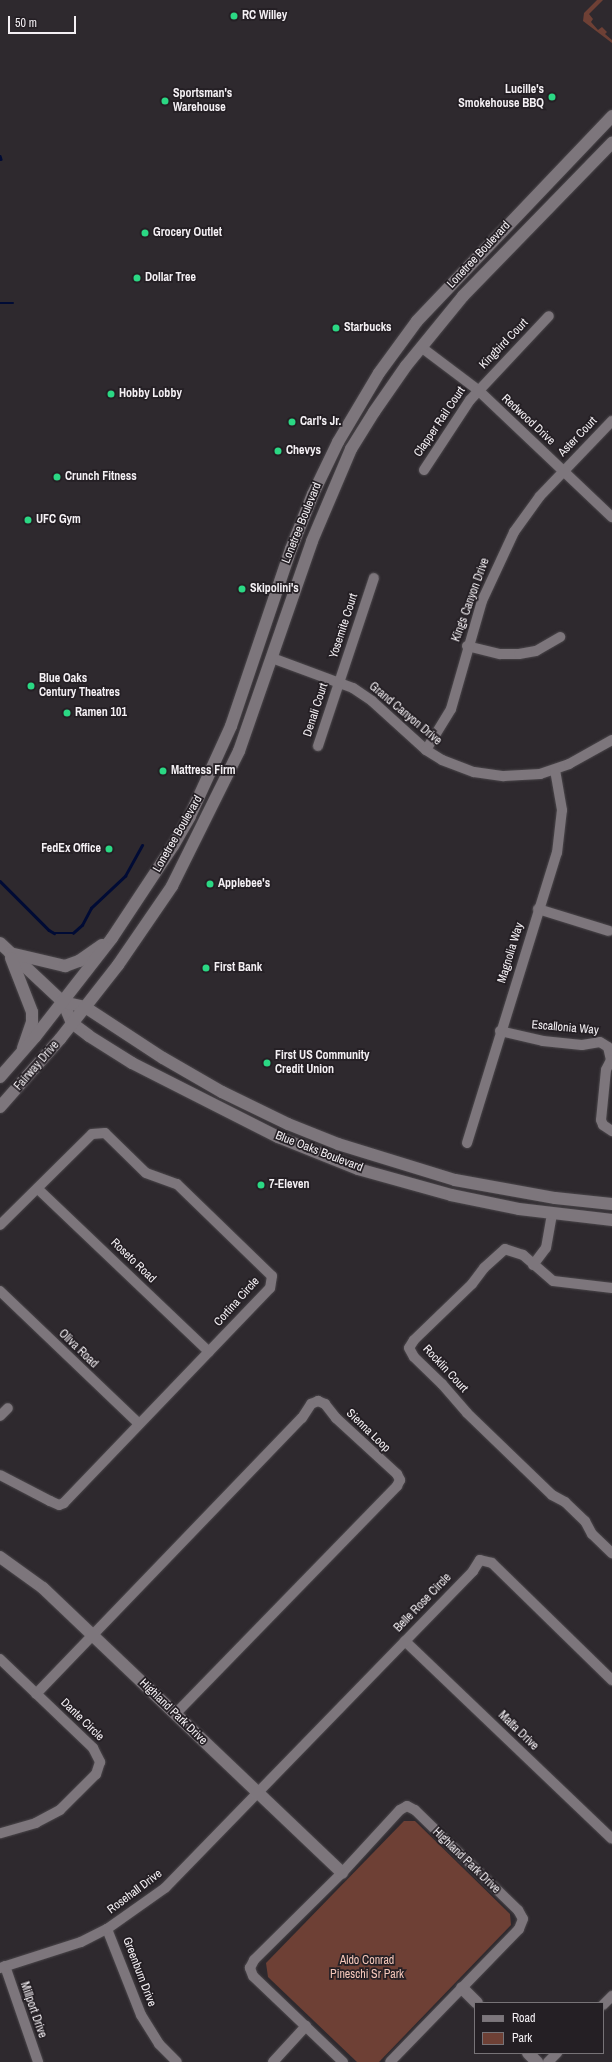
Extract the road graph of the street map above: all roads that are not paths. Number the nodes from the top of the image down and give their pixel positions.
1 (612, 116) edge
2 (612, 143) edge
3 (549, 316) dead end
4 (406, 335) junction
5 (421, 347) junction
6 (478, 390) junction
7 (612, 421) edge
8 (424, 470) dead end
9 (564, 471) junction
10 (612, 517) edge
11 (374, 578) dead end
12 (560, 637) dead end
13 (467, 646) junction
14 (256, 654) junction
15 (272, 658) junction
16 (339, 682) junction
17 (612, 740) edge
18 (318, 746) dead end
19 (426, 750) junction
20 (555, 770) junction
21 (538, 909) junction
22 (609, 931) dead end
23 (112, 938) junction
24 (0, 943) edge
25 (9, 953) junction
26 (63, 1002) junction
27 (85, 1007) junction
28 (72, 1023) junction
29 (500, 1031) junction
30 (21, 1052) junction
31 (0, 1077) edge
32 (0, 1107) edge
33 (612, 1131) edge
34 (468, 1142) dead end
35 (38, 1189) junction
36 (612, 1204) edge
37 (552, 1214) junction
38 (612, 1220) edge
39 (0, 1225) edge
40 (533, 1265) junction
41 (612, 1288) edge
42 (0, 1291) edge
43 (209, 1352) junction
44 (8, 1408) dead end
45 (0, 1416) edge
46 (139, 1424) junction
47 (0, 1475) edge
48 (612, 1553) edge
49 (0, 1557) edge
50 (92, 1634) junction
51 (405, 1640) junction
52 (0, 1659) edge
53 (612, 1680) edge
54 (36, 1694) junction
55 (175, 1714) junction
56 (258, 1793) junction
57 (0, 1833) edge
58 (612, 1839) edge
59 (342, 1873) junction
60 (107, 1929) junction
61 (2, 1967) edge
62 (462, 1988) junction
63 (612, 1996) edge
64 (476, 2002) edge
65 (604, 2004) edge
66 (306, 2026) junction
67 (529, 2054) edge
68 (556, 2054) edge
69 (38, 2062) edge
70 (176, 2062) edge
71 (272, 2062) edge
72 (343, 2062) edge
73 (390, 2062) edge
74 (537, 2062) edge
75 (548, 2062) edge

1 - 4 main road, Lonetree Boulevard
2 - 5 main road, Lonetree Boulevard
3 - 6 street, Kingbird Court
4 - 5 main road
4 - 14 main road, Lonetree Boulevard
5 - 6 street, Redwood Drive
5 - 15 main road, Lonetree Boulevard
6 - 8 street, Clapper Rail Court
6 - 9 street, Redwood Drive
7 - 9 street, Aster Court
9 - 10 street, Redwood Drive
9 - 13 street, Kings Canyon Drive
11 - 16 street, Yosemite Court
12 - 13 street
13 - 19 street, Kings Canyon Drive
14 - 15 main road
14 - 23 main road, Lonetree Boulevard
15 - 16 street, Grand Canyon Drive
15 - 27 main road, Lonetree Boulevard
16 - 18 street, Denali Court
16 - 19 street, Grand Canyon Drive
17 - 20 street, Grand Canyon Drive
19 - 20 street, Grand Canyon Drive
20 - 21 street, Magnolia Way
21 - 22 street
21 - 29 street, Magnolia Way
23 - 25 main road
23 - 26 main road, Lonetree Boulevard
24 - 25 main road, Blue Oaks Boulevard
25 - 26 main road, Blue Oaks Boulevard
25 - 30 main road
26 - 27 main road, Blue Oaks Boulevard
26 - 28 main road, Blue Oaks Boulevard
26 - 30 main road, Fairway Drive
27 - 28 main road, Lonetree Boulevard
27 - 36 main road, Blue Oaks Boulevard
28 - 32 main road, Fairway Drive
28 - 37 main road, Blue Oaks Boulevard
29 - 33 street, Escallonia Way
29 - 34 street, Magnolia Way
30 - 31 main road, Fairway Drive
35 - 39 street, Cortina Circle
35 - 43 street, Roseto Road
35 - 43 street, Cortina Circle
37 - 38 main road, Blue Oaks Boulevard
37 - 40 street
40 - 41 street, Rocklin Court
40 - 48 street, Rocklin Court
42 - 46 street, Oliva Road
43 - 46 street, Cortina Circle
44 - 45 street
46 - 47 street, Cortina Circle
49 - 50 main road, Highland Park Drive
50 - 54 street
50 - 55 main road, Highland Park Drive
50 - 55 street, Sienna Loop
51 - 53 street, Belle Rose Circle
51 - 56 street, Belle Rose Circle
51 - 58 street, Malta Drive
52 - 54 street, Dante Circle
54 - 57 street, Dante Circle
55 - 56 main road, Highland Park Drive
56 - 59 main road, Highland Park Drive
56 - 60 street, Rosehall Drive
59 - 62 street, Highland Park Drive
59 - 66 street, Highland Park Drive
60 - 61 street, Rosehall Drive
60 - 70 street, Greenburn Drive
61 - 69 street, Millport Drive
62 - 64 main road
62 - 73 street, Highland Park Drive
63 - 65 street
66 - 71 street
66 - 72 street, Highland Park Drive
67 - 74 main road
68 - 75 street

